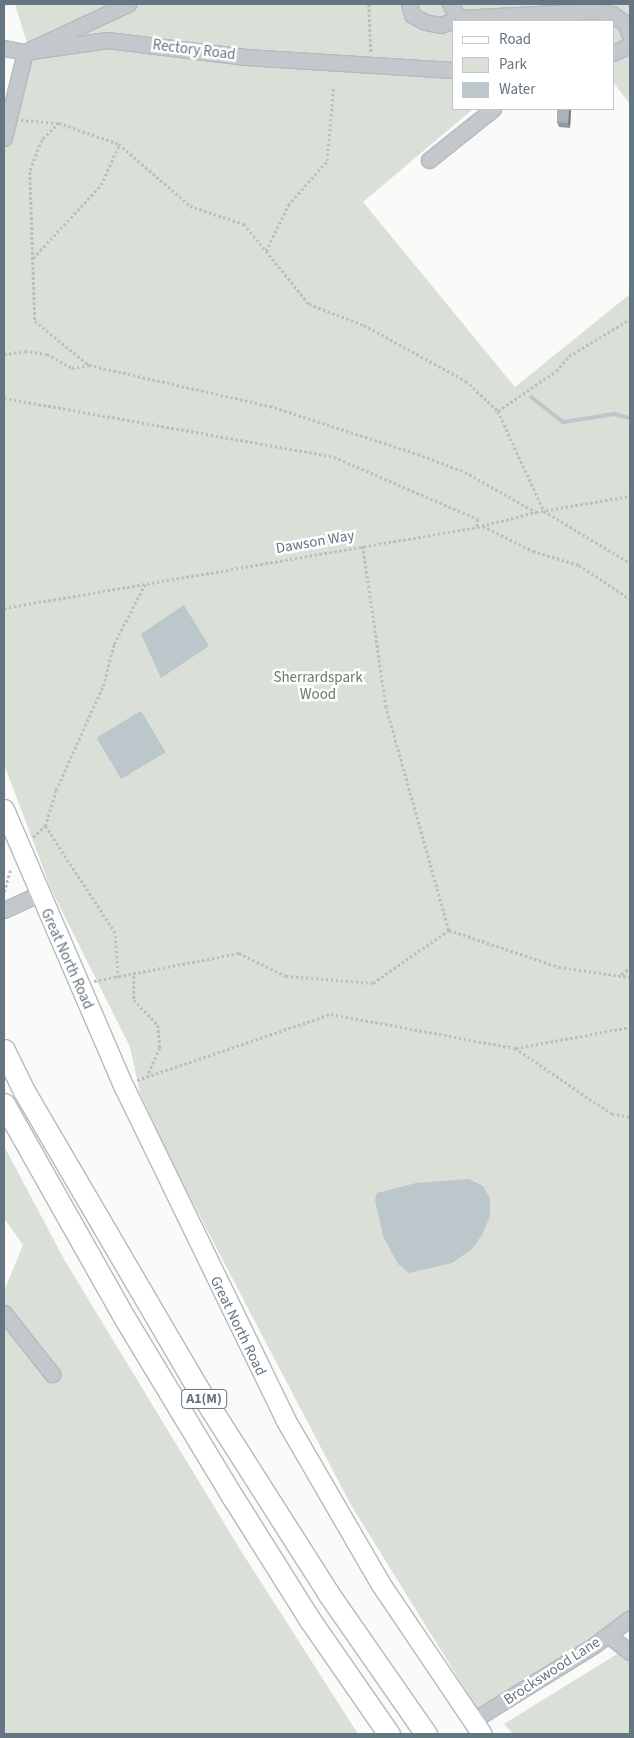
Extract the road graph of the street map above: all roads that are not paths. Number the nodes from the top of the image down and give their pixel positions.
1 (128, 4) edge
2 (409, 4) edge
3 (450, 4) edge
4 (459, 18) junction
5 (454, 20) edge
6 (452, 21) edge
7 (630, 36) edge
8 (630, 45) edge
9 (4, 48) edge
10 (25, 52) junction
11 (614, 52) edge
12 (452, 70) edge
13 (492, 110) edge
14 (4, 138) edge
15 (429, 160) dead end
16 (4, 809) edge
17 (38, 894) junction
18 (4, 910) edge
19 (4, 1050) edge
20 (4, 1104) edge
21 (4, 1313) edge
22 (52, 1374) dead end
23 (630, 1618) edge
24 (608, 1635) junction
25 (630, 1652) edge
26 (477, 1728) edge
27 (389, 1734) edge
28 (426, 1734) edge

1 - 10 street
2 - 6 street
3 - 4 street
4 - 5 street
4 - 7 street
8 - 11 street
9 - 10 street, Rectory Road
10 - 12 street, Rectory Road
10 - 14 street
13 - 15 street
16 - 17 main road, Great North Road
17 - 18 street
17 - 26 main road, Great North Road
19 - 28 highway, A1(M)
20 - 27 highway, A1(M)
21 - 22 street
23 - 24 street, Brockswood Lane
24 - 25 street
24 - 26 street, Brockswood Lane

